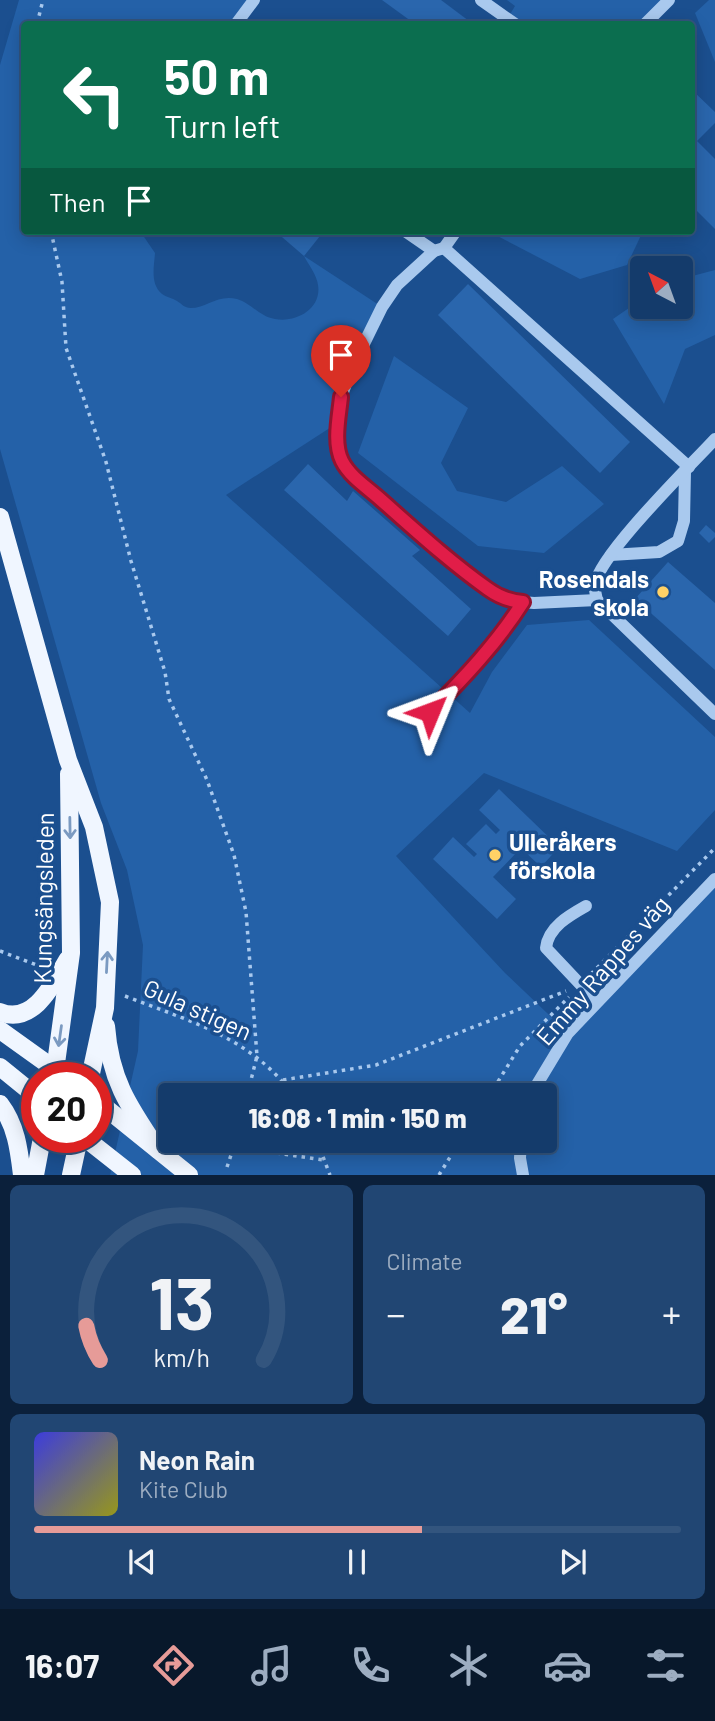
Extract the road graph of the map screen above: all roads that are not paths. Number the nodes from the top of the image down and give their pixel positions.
1 (254, 0) edge
2 (481, 0) edge
3 (669, 0) edge
4 (238, 21) edge
5 (511, 21) edge
6 (648, 21) edge
7 (412, 235) edge
8 (452, 235) edge
9 (439, 250) junction
10 (715, 439) edge
11 (687, 469) junction
12 (0, 517) edge
13 (611, 555) junction
14 (597, 600) junction
15 (523, 602) junction
16 (430, 712) dead end
17 (715, 714) edge
18 (68, 760) junction
19 (715, 878) edge
20 (586, 906) dead end
21 (71, 953) junction
22 (596, 1001) junction
23 (105, 1008) junction
24 (0, 1012) edge
25 (0, 1030) edge
26 (42, 1062) edge
27 (60, 1062) edge
28 (93, 1062) edge
29 (0, 1067) edge
30 (538, 1083) edge
31 (21, 1084) edge
32 (0, 1104) edge
33 (112, 1113) edge
34 (158, 1150) joint
35 (39, 1153) edge
36 (76, 1153) edge
37 (104, 1153) edge
38 (162, 1153) edge
39 (521, 1153) edge
40 (22, 1175) edge
41 (35, 1175) edge
42 (71, 1175) edge
43 (132, 1175) edge
44 (189, 1175) edge
45 (523, 1175) edge

1 - 4 street
2 - 5 street
3 - 6 street
7 - 9 street
8 - 9 street
9 - 11 street
9 - 15 street
10 - 11 street
11 - 13 street
11 - 13 street
12 - 18 main road, Kungsängsleden
13 - 14 street
14 - 15 street
14 - 17 street
15 - 16 street
18 -> 21 main road, Kungsängsleden
23 -> 18 main road, Kungsängsleden
19 - 22 street, Emmy Rappes väg
20 - 22 street
21 - 24 main road
21 -> 27 main road, Kungsängsleden
22 - 30 street, Emmy Rappes väg
23 - 28 main road, Kungsängsleden
23 - 34 main road
25 - 26 main road
29 - 31 main road
32 - 40 main road
33 - 34 main road
35 - 41 main road
36 - 42 main road
37 - 43 main road
38 - 44 main road
39 - 45 street

